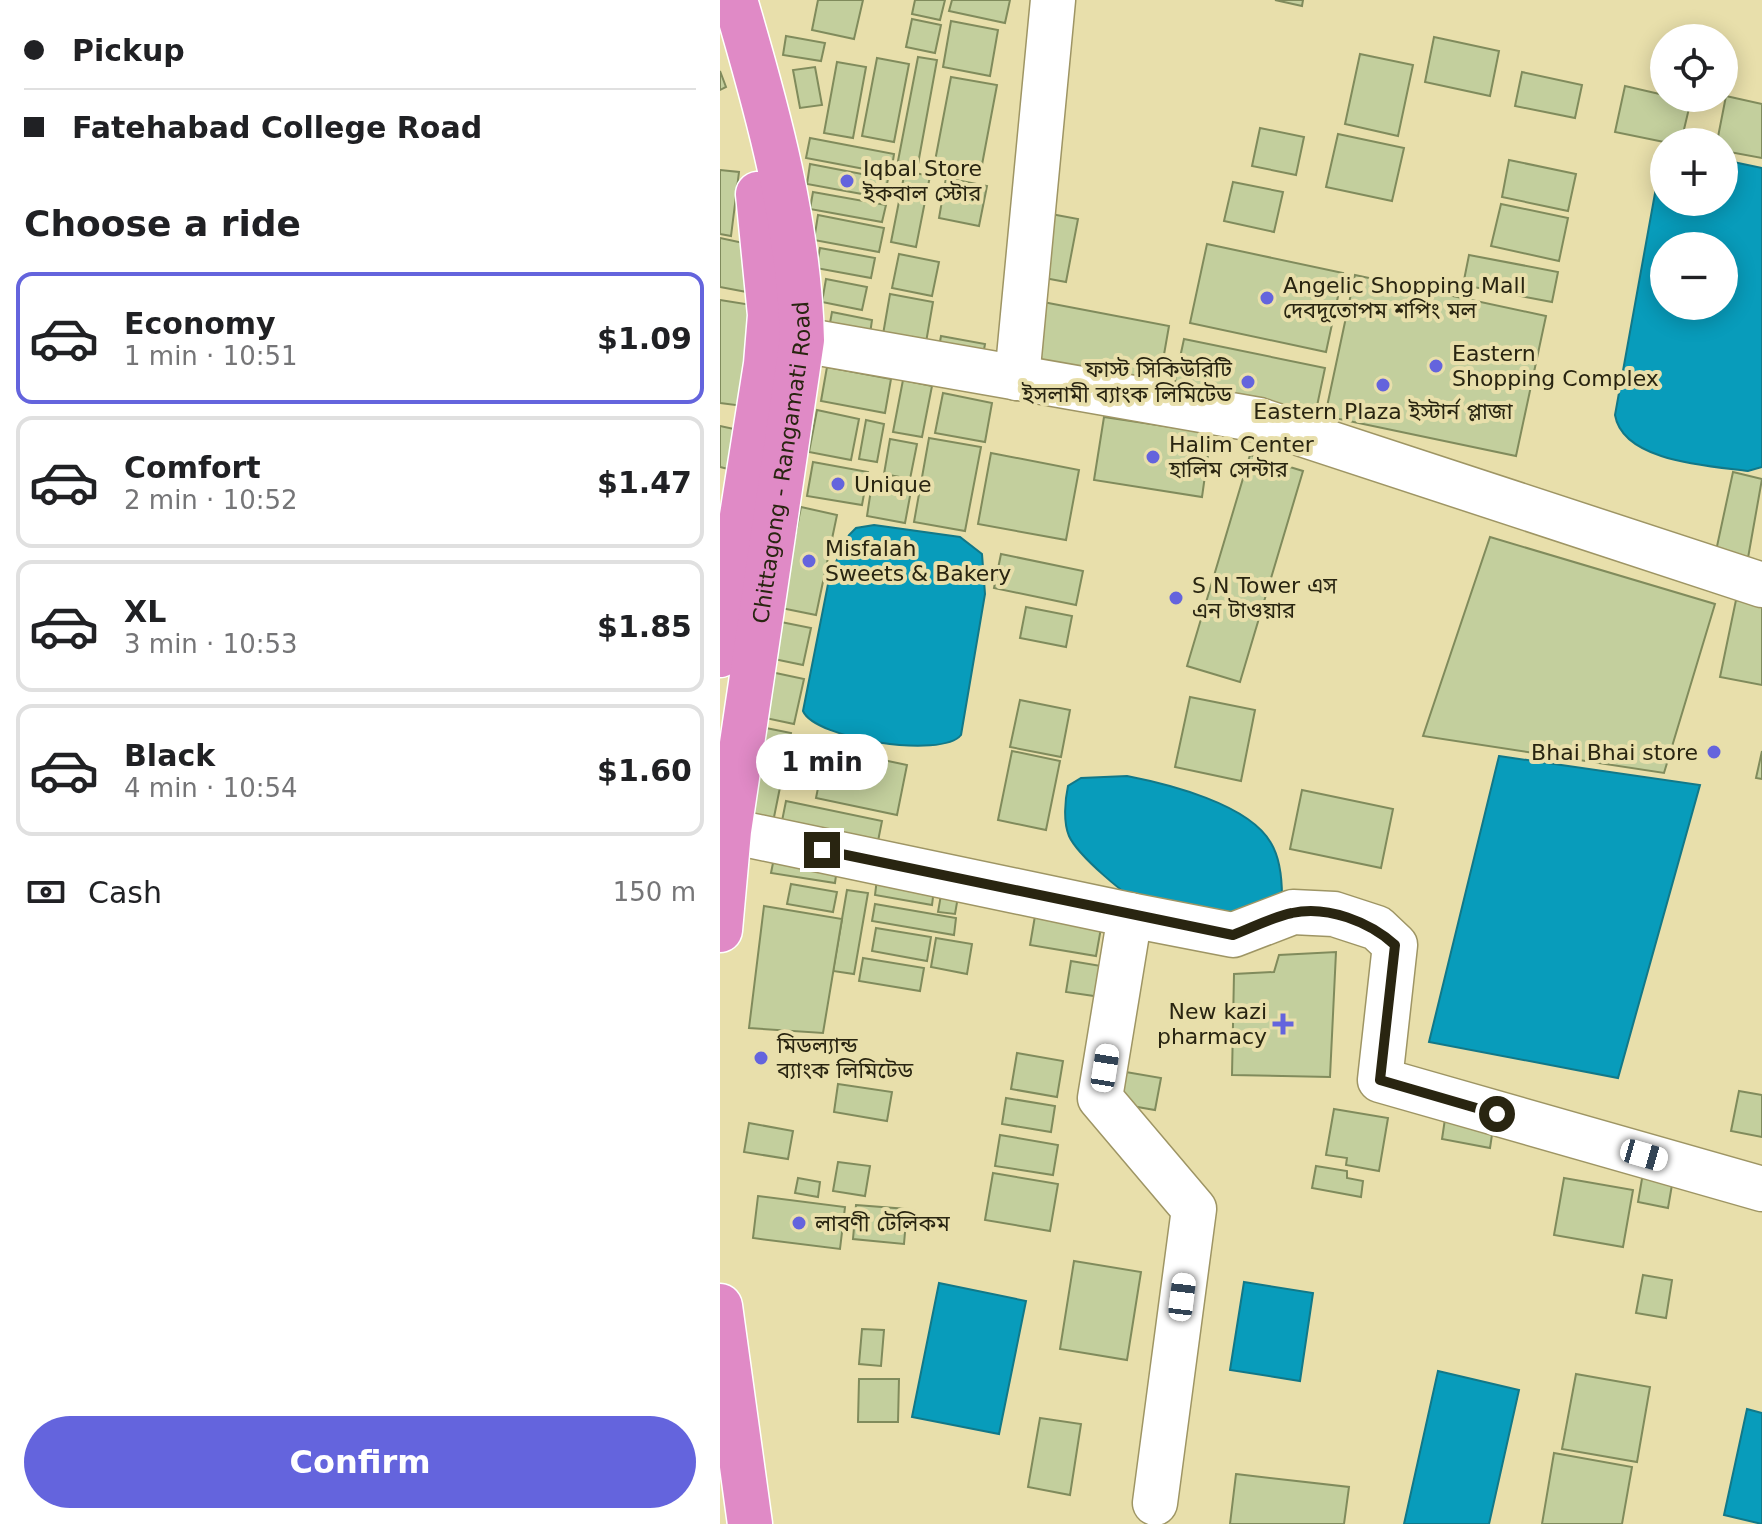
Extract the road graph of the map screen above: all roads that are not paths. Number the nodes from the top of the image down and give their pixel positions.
1 (735, 0) edge
2 (1053, 0) edge
3 (720, 38) edge
4 (802, 340) junction
5 (1017, 378) junction
6 (1762, 585) edge
7 (720, 655) edge
8 (725, 830) edge
9 (1130, 915) junction
10 (720, 930) edge
11 (1762, 1189) edge
12 (720, 1306) edge
13 (1155, 1503) dead end
14 (750, 1524) edge

1 - 4 highway, Chittagong - Rangamati Road
2 - 5 street
3 - 7 highway, Chittagong - Rangamati Road
4 - 5 street
4 - 8 highway, Chittagong - Rangamati Road
5 - 6 street
8 - 9 street
8 - 10 highway, Chittagong - Rangamati Road
9 - 11 street
9 - 13 street
12 - 14 highway

